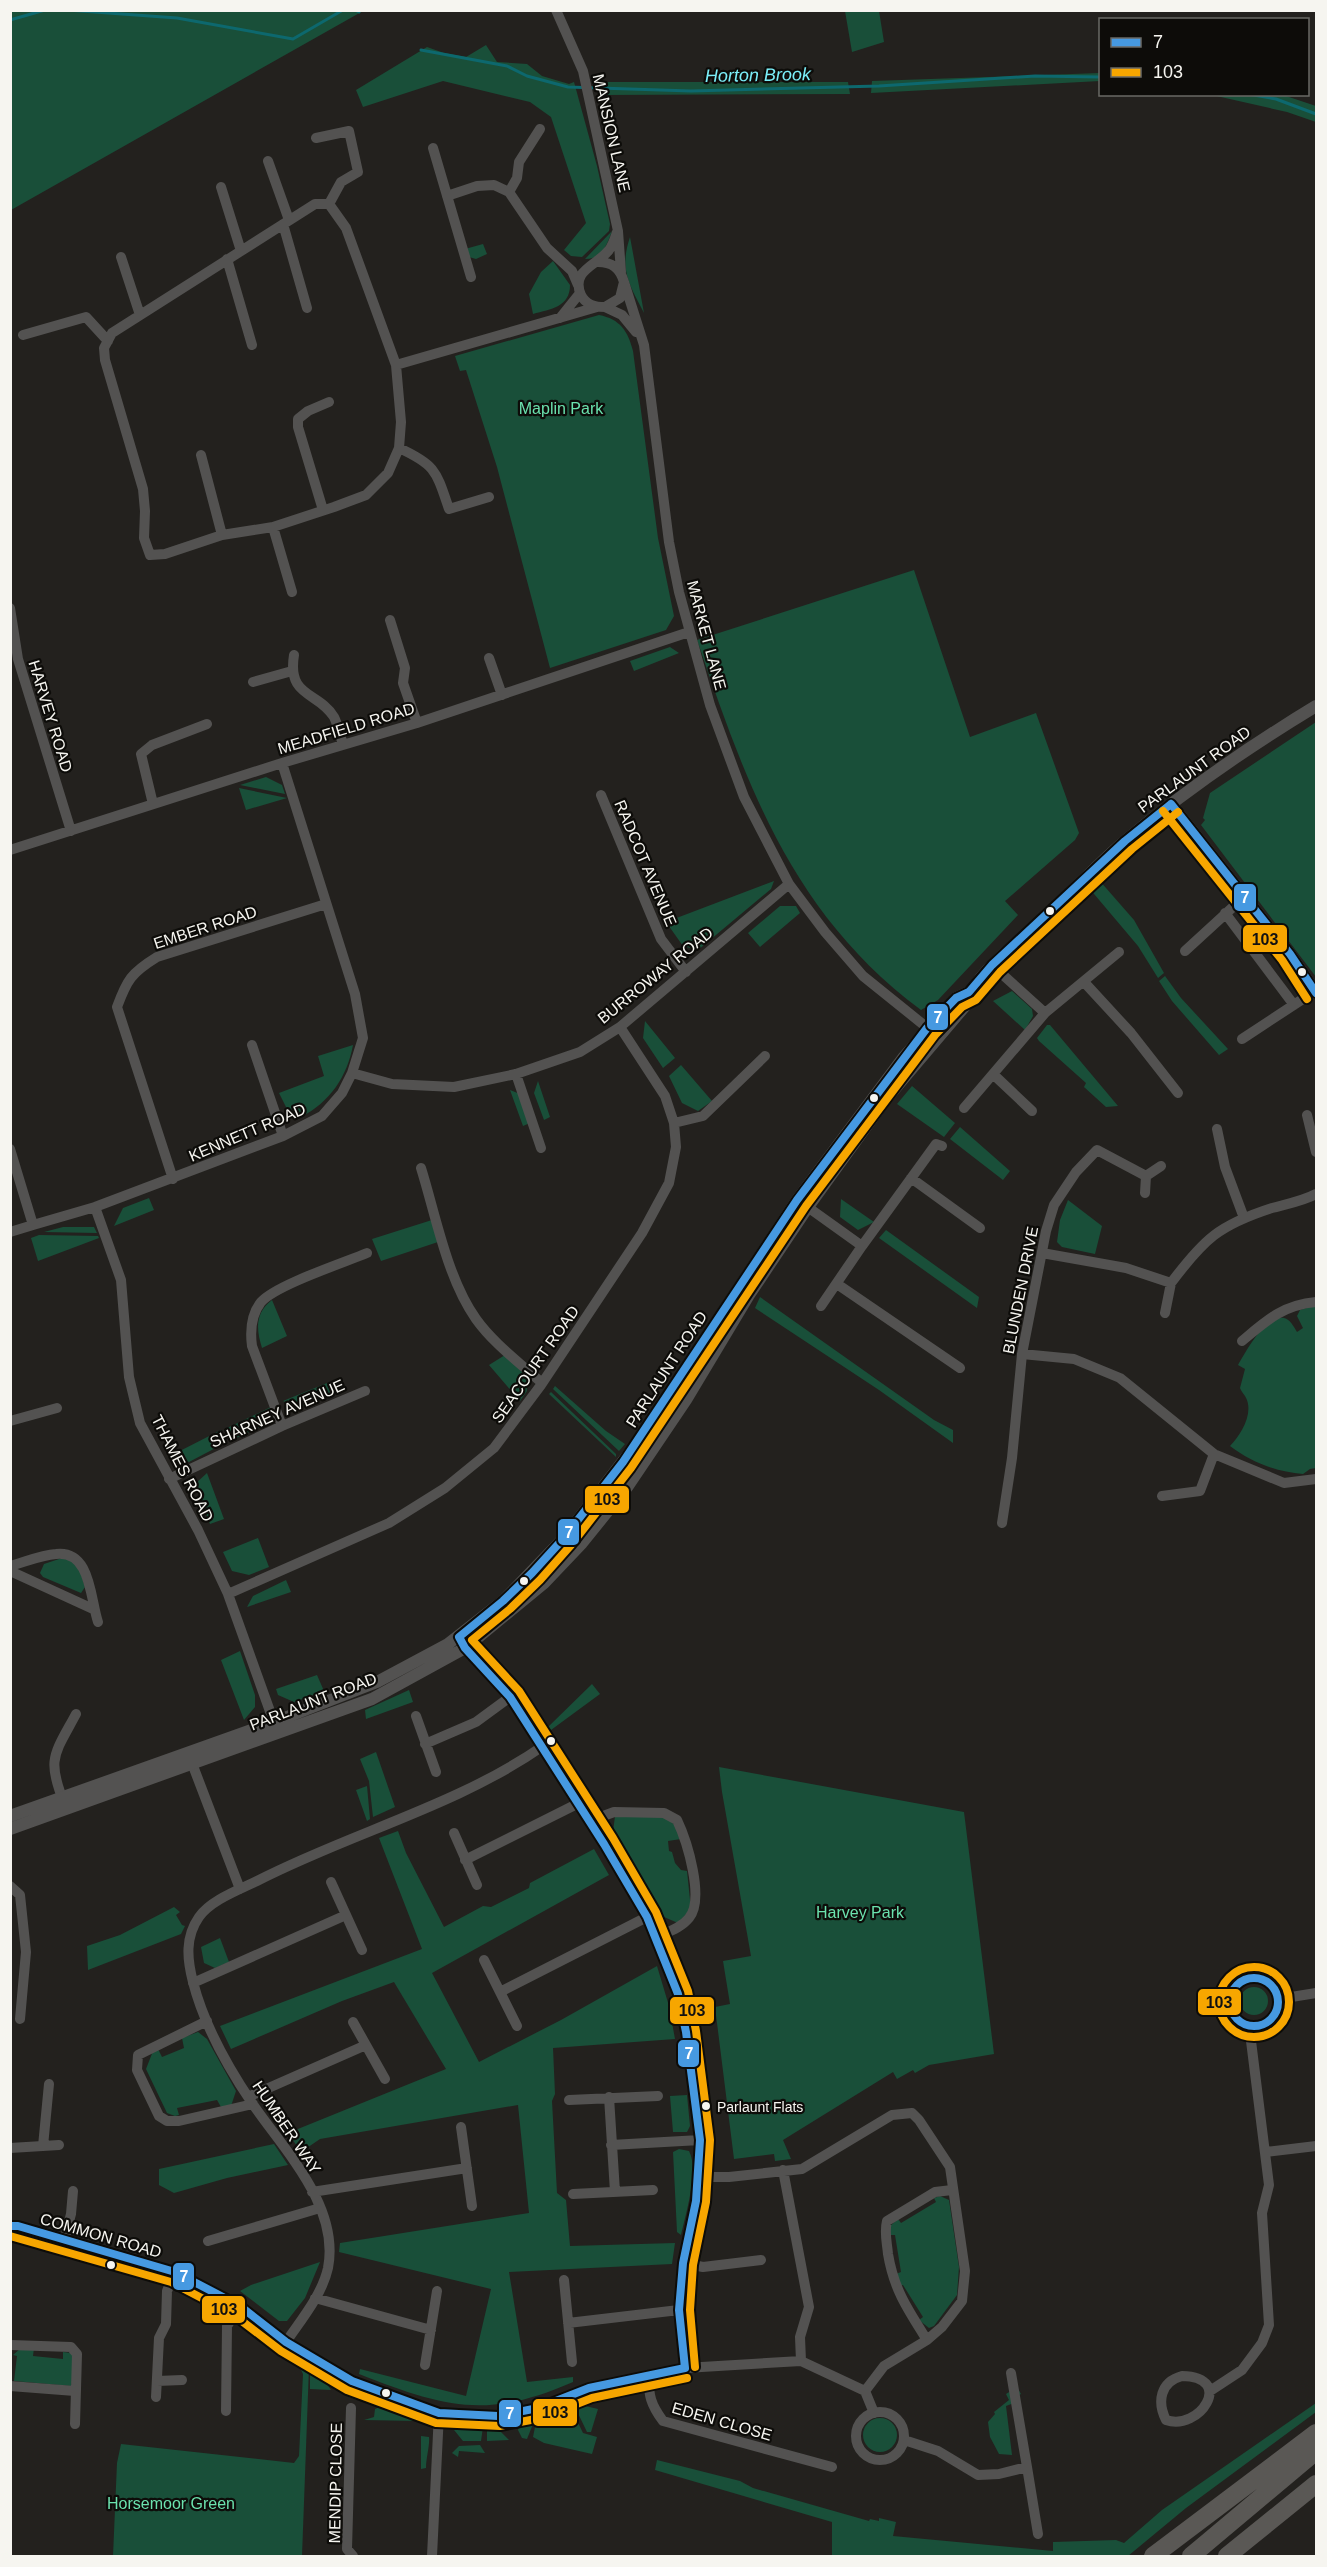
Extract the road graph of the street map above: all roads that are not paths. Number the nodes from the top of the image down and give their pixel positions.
1 (556, 10) edge
2 (540, 129) dead end
3 (316, 138) dead end
4 (433, 148) dead end
5 (268, 161) dead end
6 (221, 187) dead end
7 (509, 192) junction
8 (447, 196) junction
9 (329, 204) junction
10 (286, 222) junction
11 (618, 231) junction
12 (241, 250) junction
13 (121, 257) dead end
14 (227, 259) junction
15 (563, 262) junction
16 (598, 262) junction
17 (585, 268) junction
18 (471, 277) dead end
19 (623, 277) junction
20 (579, 289) junction
21 (601, 307) junction
22 (307, 308) dead end
23 (140, 315) junction
24 (560, 318) junction
25 (23, 335) dead end
26 (108, 341) junction
27 (252, 345) dead end
28 (644, 345) junction
29 (396, 365) junction
30 (329, 402) dead end
31 (399, 448) junction
32 (201, 455) dead end
33 (489, 497) dead end
34 (323, 510) junction
35 (273, 526) junction
36 (222, 535) junction
37 (292, 592) dead end
38 (10, 608) edge
39 (390, 620) dead end
40 (688, 632) junction
41 (294, 655) dead end
42 (489, 658) dead end
43 (292, 671) junction
44 (253, 682) dead end
45 (502, 695) junction
46 (1317, 706) edge
47 (417, 723) junction
48 (207, 724) dead end
49 (343, 744) junction
50 (282, 763) junction
51 (601, 795) dead end
52 (153, 804) junction
53 (1171, 804) junction
54 (71, 831) junction
55 (10, 850) edge
56 (789, 884) junction
57 (1245, 896) junction
58 (326, 903) junction
59 (1225, 913) junction
60 (1185, 951) dead end
61 (1119, 952) dead end
62 (992, 965) junction
63 (686, 972) junction
64 (1084, 982) junction
65 (1316, 992) edge
66 (1294, 1005) junction
67 (1045, 1012) junction
68 (620, 1026) junction
69 (932, 1032) junction
70 (1242, 1039) dead end
71 (252, 1046) dead end
72 (765, 1056) dead end
73 (352, 1073) junction
74 (516, 1074) junction
75 (994, 1075) junction
76 (1178, 1093) dead end
77 (964, 1108) dead end
78 (1032, 1111) dead end
79 (1311, 1120) edge
80 (674, 1123) junction
81 (1217, 1129) dead end
82 (284, 1136) junction
83 (942, 1146) dead end
84 (541, 1148) dead end
85 (10, 1149) edge
86 (1317, 1152) edge
87 (1161, 1166) dead end
88 (421, 1168) dead end
89 (1146, 1176) junction
90 (911, 1178) junction
91 (173, 1179) junction
92 (1145, 1194) dead end
93 (1317, 1194) edge
94 (797, 1200) junction
95 (95, 1207) junction
96 (808, 1207) junction
97 (1244, 1218) junction
98 (33, 1225) junction
99 (980, 1228) dead end
100 (10, 1232) edge
101 (862, 1246) junction
102 (367, 1253) dead end
103 (1042, 1253) junction
104 (1171, 1283) junction
105 (837, 1284) junction
106 (1317, 1302) edge
107 (821, 1306) dead end
108 (1165, 1313) dead end
109 (1242, 1341) dead end
110 (1022, 1353) junction
111 (960, 1368) dead end
112 (542, 1383) junction
113 (365, 1391) dead end
114 (57, 1408) dead end
115 (10, 1420) edge
116 (282, 1426) junction
117 (1214, 1454) junction
118 (169, 1479) junction
119 (1317, 1479) edge
120 (1162, 1496) dead end
121 (1002, 1524) dead end
122 (10, 1566) edge
123 (10, 1571) edge
124 (228, 1594) junction
125 (93, 1609) junction
126 (98, 1622) dead end
127 (462, 1642) junction
128 (510, 1697) junction
129 (76, 1714) dead end
130 (416, 1716) dead end
131 (276, 1728) junction
132 (425, 1744) junction
133 (543, 1746) junction
134 (187, 1751) junction
135 (192, 1764) junction
136 (436, 1772) dead end
137 (65, 1803) junction
138 (579, 1803) junction
139 (10, 1816) edge
140 (590, 1821) junction
141 (10, 1829) edge
142 (454, 1833) dead end
143 (465, 1860) junction
144 (331, 1882) dead end
145 (477, 1885) dead end
146 (10, 1886) edge
147 (240, 1889) junction
148 (346, 1915) junction
149 (647, 1917) junction
150 (657, 1937) junction
151 (362, 1950) dead end
152 (484, 1960) dead end
153 (193, 1983) junction
154 (500, 1992) junction
155 (1317, 1993) edge
156 (1279, 1999) junction
157 (20, 2019) dead end
158 (207, 2021) junction
159 (353, 2022) dead end
160 (1249, 2025) junction
161 (517, 2026) dead end
162 (366, 2046) junction
163 (385, 2079) dead end
164 (49, 2084) dead end
165 (658, 2096) dead end
166 (609, 2097) junction
167 (569, 2100) dead end
168 (250, 2101) junction
169 (461, 2127) dead end
170 (700, 2140) junction
171 (59, 2145) dead end
172 (611, 2145) junction
173 (43, 2146) junction
174 (1317, 2146) edge
175 (10, 2148) edge
176 (1265, 2152) junction
177 (466, 2168) junction
178 (783, 2170) junction
179 (699, 2177) junction
180 (653, 2190) dead end
181 (952, 2190) junction
182 (73, 2191) dead end
183 (312, 2192) junction
184 (615, 2192) junction
185 (573, 2194) dead end
186 (472, 2205) dead end
187 (320, 2208) junction
188 (10, 2226) edge
189 (64, 2240) junction
190 (208, 2241) dead end
191 (761, 2260) dead end
192 (683, 2263) junction
193 (175, 2272) junction
194 (564, 2280) dead end
195 (437, 2291) dead end
196 (315, 2298) junction
197 (240, 2306) junction
198 (679, 2310) junction
199 (568, 2323) junction
200 (431, 2330) junction
201 (927, 2340) junction
202 (286, 2342) junction
203 (10, 2345) edge
204 (801, 2361) junction
205 (572, 2362) dead end
206 (425, 2365) dead end
207 (685, 2368) junction
208 (1011, 2373) dead end
209 (649, 2375) junction
210 (182, 2380) dead end
211 (157, 2381) junction
212 (10, 2386) edge
213 (75, 2391) junction
214 (865, 2391) junction
215 (1210, 2391) junction
216 (156, 2397) dead end
217 (351, 2408) dead end
218 (226, 2411) dead end
219 (439, 2412) junction
220 (874, 2413) junction
221 (75, 2424) dead end
222 (1317, 2433) edge
223 (904, 2440) junction
224 (1317, 2451) edge
225 (832, 2467) dead end
226 (1027, 2467) junction
227 (1315, 2485) edge
228 (1038, 2534) dead end
229 (353, 2556) edge
230 (432, 2556) edge
231 (1153, 2556) edge
232 (1191, 2556) edge
233 (1227, 2556) edge
234 (1244, 2556) edge

1 - 11 street, MANSION LANE
2 - 7 street
3 - 9 street
4 - 8 street
5 - 10 street
6 - 12 street
7 - 8 street
7 - 15 street
8 - 18 street
9 - 10 street
9 - 29 street
10 - 12 street
10 - 22 street
11 - 16 street
11 - 19 street, MANSION LANE
12 - 14 street
13 - 23 street
14 - 23 street
14 - 27 street
15 - 17 street
15 - 20 street
16 - 17 street
16 - 19 street
17 - 20 street
19 - 21 street
19 - 28 street, MARKET LANE
20 - 21 street
20 - 24 street
21 - 24 street
21 - 28 street
23 - 26 street
24 - 29 street
25 - 26 street
26 - 36 street
28 - 40 street, MARKET LANE
29 - 31 street
30 - 34 street
31 - 33 street
31 - 34 street
32 - 36 street
34 - 35 street
35 - 36 street
35 - 37 street
38 - 54 street, HARVEY ROAD
39 - 47 street
40 - 45 street, MEADFIELD ROAD
40 - 56 street, MARKET LANE
41 - 43 street
42 - 45 street
43 - 44 street
43 - 49 street
45 - 47 street, MEADFIELD ROAD
46 - 53 street, PARLAUNT ROAD
47 - 49 street, MEADFIELD ROAD
48 - 52 street
49 - 50 street, MEADFIELD ROAD
50 - 52 street, MEADFIELD ROAD
50 - 58 street, KENNETT ROAD
51 - 63 street, RADCOT AVENUE
52 - 54 street, MEADFIELD ROAD
53 - 57 street
53 - 62 street, PARLAUNT ROAD
54 - 55 street, MEADFIELD ROAD
56 - 63 street, BURROWAY ROAD
56 - 69 street, MARKET LANE
57 - 59 street
57 - 65 street
58 - 73 street, KENNETT ROAD
58 - 91 street, EMBER ROAD
59 - 60 street
59 - 66 street
61 - 64 street
62 - 67 street
62 - 69 street, PARLAUNT ROAD
63 - 68 street, BURROWAY ROAD
64 - 67 street
64 - 76 street
65 - 66 street
66 - 70 street
67 - 75 street
68 - 74 street, BURROWAY ROAD
68 - 80 street, SEACOURT ROAD
69 - 94 street, PARLAUNT ROAD
69 - 96 street, PARLAUNT ROAD
71 - 82 street
72 - 80 street
73 - 74 street, BURROWAY ROAD
73 - 82 street, KENNETT ROAD
74 - 84 street
75 - 77 street
75 - 78 street
79 - 86 street
80 - 112 street, SEACOURT ROAD
81 - 97 street
82 - 91 street, KENNETT ROAD
83 - 90 street
85 - 98 street
87 - 89 street
88 - 112 street
89 - 92 street
89 - 103 street, BLUNDEN DRIVE
90 - 99 street
90 - 101 street
91 - 95 street, KENNETT ROAD
93 - 97 street
94 - 96 street
94 - 127 street, PARLAUNT ROAD
95 - 98 street, KENNETT ROAD
95 - 118 street, THAMES ROAD
96 - 101 street
96 - 127 street, PARLAUNT ROAD
97 - 104 street
98 - 100 street, KENNETT ROAD
101 - 105 street
102 - 116 street
103 - 104 street
103 - 110 street, BLUNDEN DRIVE
104 - 108 street
105 - 107 street
105 - 111 street
106 - 109 street
110 - 117 street
110 - 121 street, BLUNDEN DRIVE
112 - 124 street, SEACOURT ROAD
113 - 116 street, SHARNEY AVENUE
114 - 115 street
116 - 118 street, SHARNEY AVENUE
117 - 119 street
117 - 120 street
118 - 124 street, THAMES ROAD
122 - 125 street
123 - 125 street
124 - 131 street, THAMES ROAD
125 - 126 street
127 - 128 street
127 - 131 street, PARLAUNT ROAD
128 - 132 street
128 - 133 street
129 - 137 street
130 - 132 street
131 - 134 street, PARLAUNT ROAD
131 - 135 street, PARLAUNT ROAD
132 - 136 street
133 - 138 street
133 - 147 street, HUMBER WAY
134 - 135 street
134 - 137 street, PARLAUNT ROAD
135 - 137 street, PARLAUNT ROAD
135 - 147 street
137 - 139 street, PARLAUNT ROAD
137 - 141 street, PARLAUNT ROAD
138 - 140 street
138 - 143 street
140 - 149 street
140 - 150 street
142 - 143 street
143 - 145 street
144 - 148 street
146 - 157 street
147 - 153 street, HUMBER WAY
148 - 151 street
148 - 153 street
149 - 150 street
149 - 154 street
150 - 170 street
152 - 154 street
153 - 158 street, HUMBER WAY
154 - 161 street
155 - 156 street
156 - 160 street
156 - 160 street
158 - 168 street, HUMBER WAY
158 - 168 street
159 - 162 street
160 - 176 street
162 - 163 street
162 - 168 street
164 - 173 street
165 - 166 street
166 - 167 street
166 - 172 street
168 - 183 street, HUMBER WAY
169 - 177 street
170 - 172 street
170 - 179 street
171 - 173 street
172 - 184 street
173 - 175 street
174 - 176 street
176 - 215 street
177 - 183 street
177 - 186 street
178 - 179 street
178 - 181 street
178 - 204 street
179 - 192 street
180 - 184 street
181 - 201 street
181 - 201 street
182 - 189 street
183 - 187 street, HUMBER WAY
184 - 185 street
187 - 190 street
187 - 196 street, HUMBER WAY
188 - 189 street, COMMON ROAD
189 - 193 street, COMMON ROAD
191 - 192 street
192 - 198 street
193 - 197 street, COMMON ROAD
193 - 211 street
194 - 199 street
195 - 200 street
196 - 200 street
196 - 202 street, HUMBER WAY
197 - 202 street, COMMON ROAD
197 - 218 street
198 - 199 street
198 - 207 street
199 - 205 street
200 - 206 street
201 - 214 street
202 - 219 street, COMMON ROAD
203 - 213 street
204 - 207 street, COMMON ROAD
204 - 214 street, COMMON ROAD
207 - 209 street, COMMON ROAD
208 - 226 street
209 - 219 street, COMMON ROAD
209 - 225 street, EDEN CLOSE
210 - 211 street
211 - 216 street
212 - 213 street
213 - 221 street
214 - 220 street
215 - 215 street
217 - 229 street, MENDIP CLOSE
219 - 230 street
220 - 223 street
220 - 223 street
222 - 231 highway
223 - 226 street
224 - 232 highway
226 - 228 street
227 - 233 highway
227 - 234 highway

